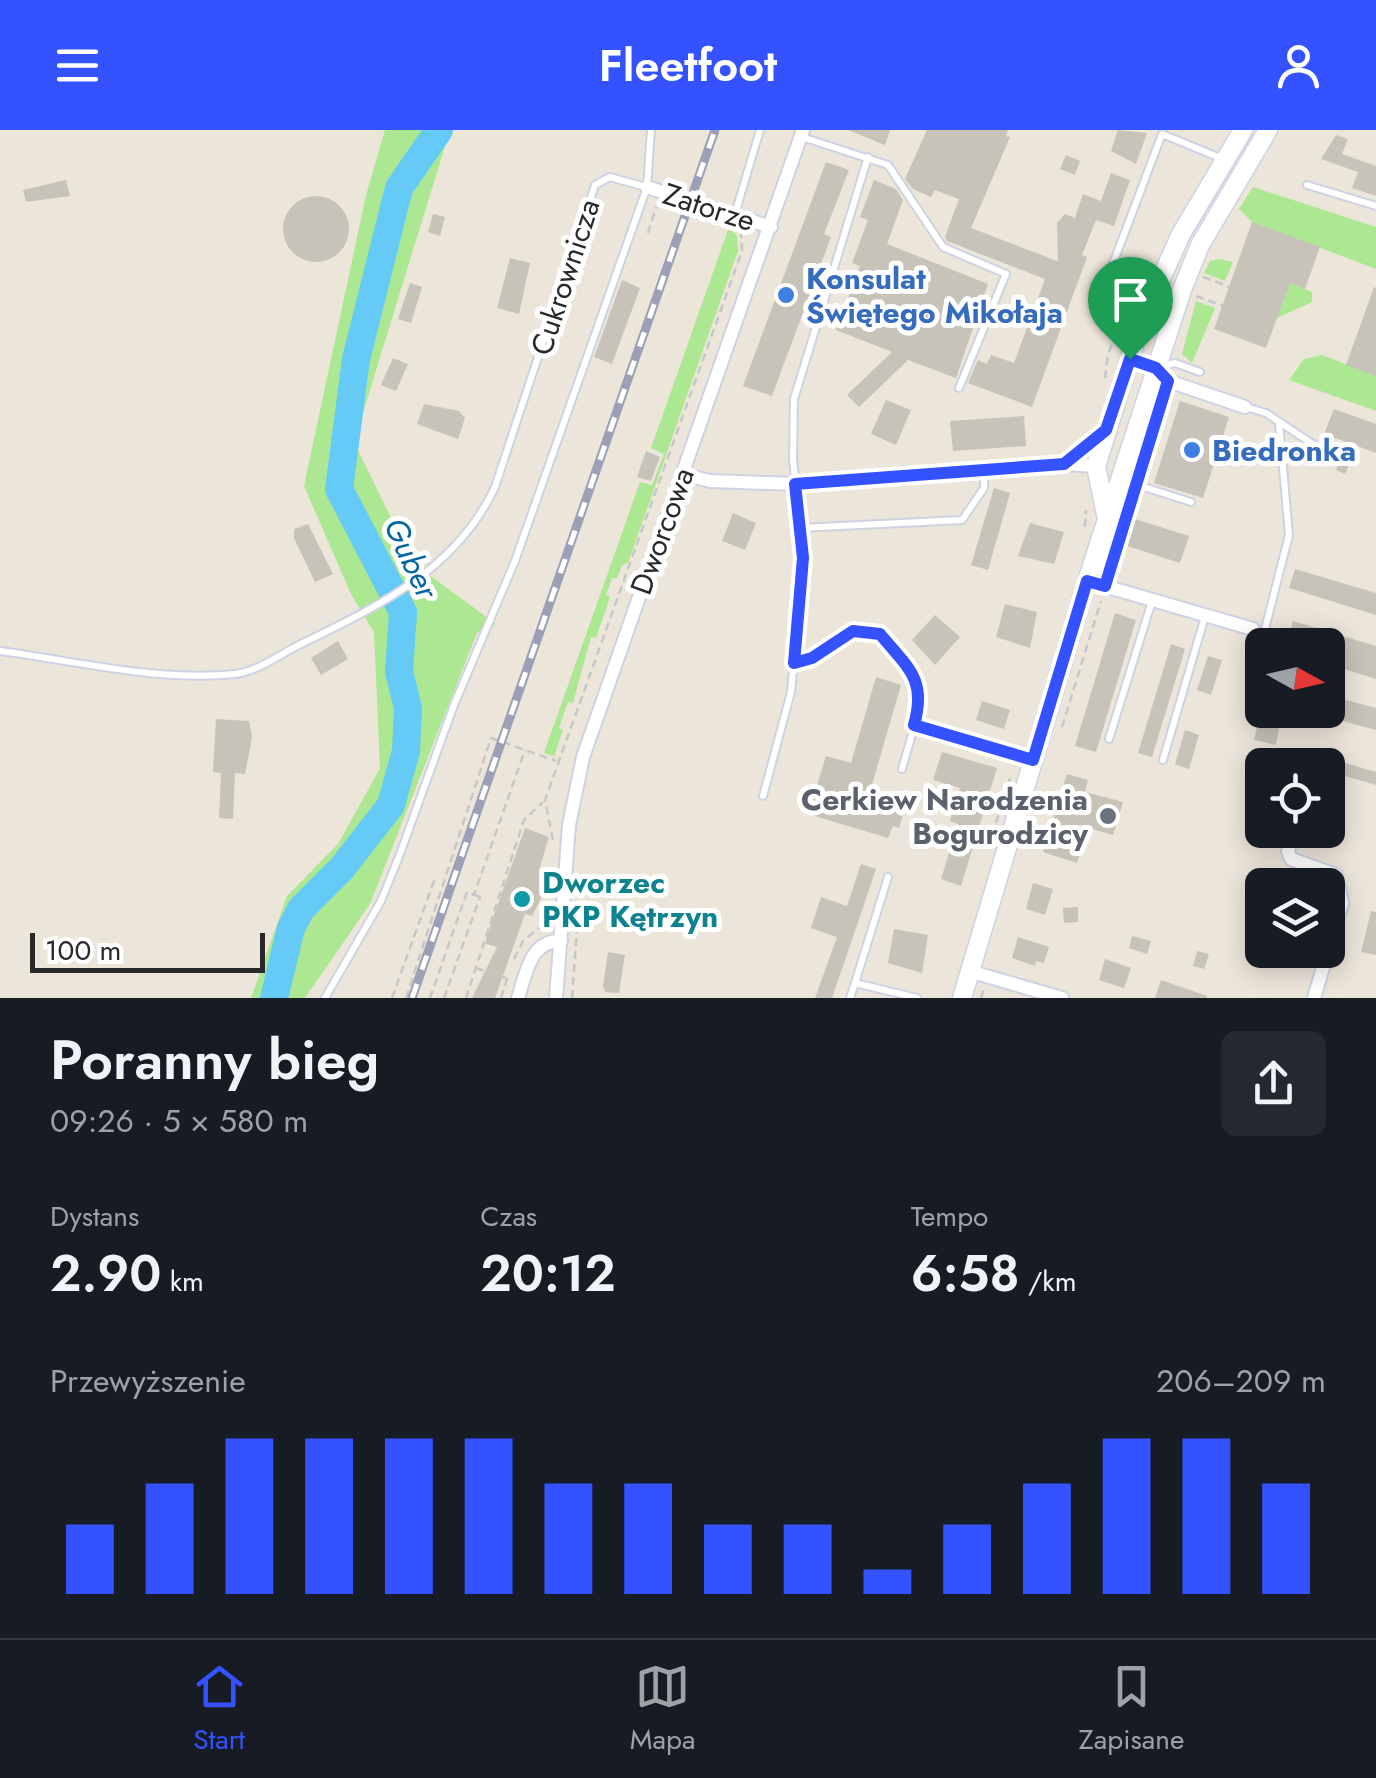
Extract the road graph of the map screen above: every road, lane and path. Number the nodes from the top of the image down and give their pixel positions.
1 (651, 130) edge
2 (760, 130) edge
3 (1243, 130) edge
4 (1268, 130) edge
5 (1160, 132) edge
6 (802, 133) edge
7 (868, 157) junction
8 (1224, 160) junction
9 (1307, 185) dead end
10 (647, 187) junction
11 (665, 204) dead end
12 (1376, 206) edge
13 (736, 222) junction
14 (771, 227) junction
15 (648, 234) dead end
16 (1204, 266) dead end
17 (1212, 280) dead end
18 (1230, 287) dead end
19 (1194, 295) junction
20 (1223, 306) dead end
21 (1148, 307) junction
22 (1192, 308) dead end
23 (1130, 359) junction
24 (1156, 368) junction
25 (1200, 372) dead end
26 (959, 388) dead end
27 (1245, 407) joint
28 (1279, 424) junction
29 (1106, 430) junction
30 (1134, 440) junction
31 (1320, 448) dead end
32 (1064, 464) junction
33 (1096, 466) junction
34 (984, 471) junction
35 (682, 474) junction
36 (1120, 480) junction
37 (795, 484) junction
38 (1190, 502) dead end
39 (1107, 520) junction
40 (799, 528) junction
41 (1116, 550) dead end
42 (1096, 583) junction
43 (1154, 597) junction
44 (1206, 612) junction
45 (1251, 628) edge
46 (1260, 628) edge
47 (0, 651) edge
48 (794, 663) junction
49 (914, 725) junction
50 (1062, 729) dead end
51 (1109, 739) dead end
52 (525, 750) junction
53 (1033, 760) junction
54 (1162, 760) dead end
55 (558, 762) junction
56 (902, 769) dead end
57 (763, 796) dead end
58 (545, 800) junction
59 (554, 848) dead end
60 (1289, 848) edge
61 (888, 876) dead end
62 (440, 883) junction
63 (474, 895) junction
64 (551, 916) dead end
65 (561, 942) junction
66 (474, 967) junction
67 (978, 974) junction
68 (507, 978) junction
69 (855, 983) junction
70 (324, 998) edge
71 (392, 998) edge
72 (406, 998) edge
73 (430, 998) edge
74 (444, 998) edge
75 (466, 998) edge
76 (500, 998) edge
77 (518, 998) edge
78 (556, 998) edge
79 (850, 998) edge
80 (917, 998) edge
81 (962, 998) edge
82 (982, 998) edge
83 (1062, 998) edge
84 (1314, 998) edge

1 - 10 lane
2 - 13 lane
3 - 8 street
4 - 24 street
5 - 8 lane
5 - 21 lane
6 - 7 lane
6 - 14 street, Dworcowa
7 - 26 lane
7 - 37 lane
8 - 21 street
9 - 12 lane
10 - 13 street, Zatorze
10 - 47 lane, Cukrownicza
10 - 70 lane, Cukrownicza
11 - 15 path
13 - 14 street, Zatorze
13 - 55 path
14 - 35 street, Dworcowa
16 - 19 path
17 - 18 path
19 - 20 path
19 - 22 path
21 - 23 street
23 - 24 street
23 - 29 street
24 - 25 lane
24 - 27 street
24 - 30 street
27 - 28 lane
28 - 31 lane
28 - 46 lane
29 - 32 street
29 - 33 street
30 - 33 street
30 - 36 street
32 - 33 street
32 - 34 street
33 - 39 street
34 - 37 street
34 - 40 lane
35 - 37 street
35 - 65 street, Dworcowa
36 - 38 lane
36 - 39 street
37 - 40 lane
39 - 42 street
40 - 48 lane
41 - 42 path
42 - 43 street
42 - 50 path
42 - 53 street
43 - 44 street
43 - 51 lane
44 - 45 street
44 - 54 lane
48 - 49 lane
48 - 57 lane
49 - 53 lane
49 - 56 lane
52 - 55 path
52 - 62 path
52 - 63 path
53 - 67 street
55 - 58 path
58 - 59 path
58 - 66 path
60 - 84 street
61 - 69 lane
62 - 71 path
62 - 72 path
63 - 73 path
63 - 74 path
64 - 68 path
65 - 77 street
65 - 78 street, Dworcowa
66 - 68 path
66 - 75 path
67 - 81 street
67 - 82 path
67 - 83 street
68 - 76 path
69 - 79 lane
69 - 80 lane

